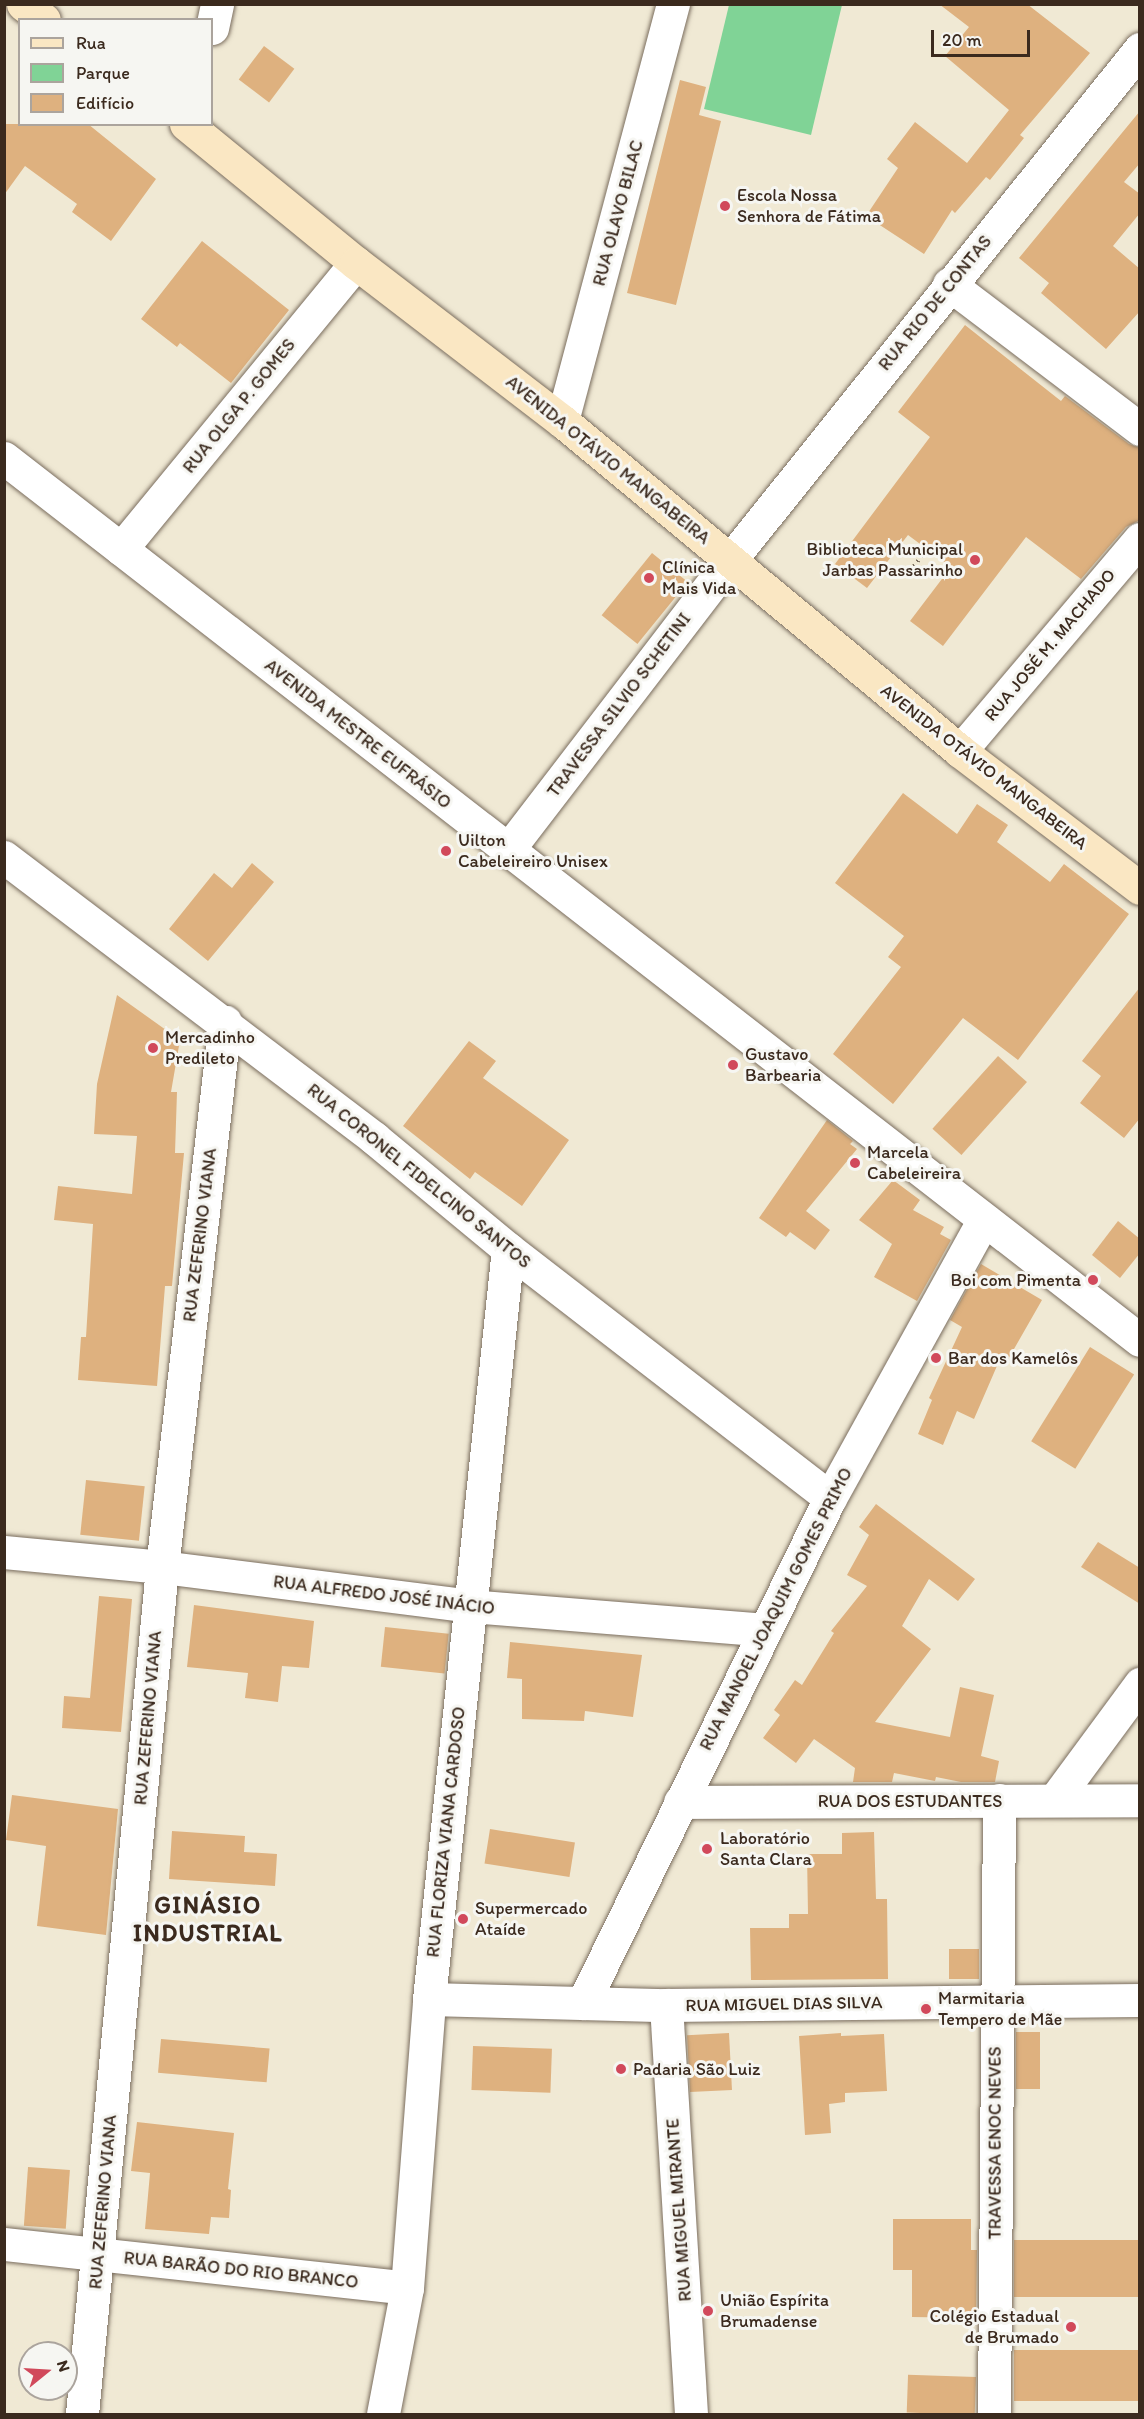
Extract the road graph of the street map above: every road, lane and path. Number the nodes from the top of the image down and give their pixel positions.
1 (23, 4) edge
2 (217, 4) edge
3 (673, 4) edge
4 (41, 18) edge
5 (213, 23) edge
6 (1140, 49) edge
7 (189, 126) edge
8 (356, 263) junction
9 (949, 284) junction
10 (562, 422) junction
11 (1140, 429) edge
12 (4, 458) edge
13 (1140, 539) edge
14 (121, 549) junction
15 (927, 549) dead end
16 (731, 559) junction
17 (910, 571) dead end
18 (960, 751) junction
19 (507, 851) junction
20 (4, 857) edge
21 (1140, 888) edge
22 (225, 1023) junction
23 (983, 1221) junction
24 (508, 1249) junction
25 (1140, 1341) edge
26 (830, 1498) junction
27 (4, 1552) edge
28 (162, 1567) junction
29 (469, 1606) junction
30 (765, 1630) junction
31 (1140, 1684) edge
32 (1056, 1798) junction
33 (999, 1800) junction
34 (1140, 1800) edge
35 (680, 1802) junction
36 (429, 1999) junction
37 (1140, 2000) edge
38 (995, 2001) junction
39 (583, 2003) junction
40 (666, 2005) junction
41 (4, 2244) edge
42 (98, 2254) junction
43 (407, 2288) junction
44 (82, 2415) edge
45 (383, 2415) edge
46 (692, 2415) edge
47 (994, 2415) edge

1 - 4 main road
2 - 5 street
3 - 10 street, RUA OLAVO BILAC
6 - 9 street, RUA RIO DE CONTAS
7 - 8 main road, AVENIDA OTÁVIO MANGABEIRA
8 - 10 main road, AVENIDA OTÁVIO MANGABEIRA
8 - 14 street, RUA OLGA P. GOMES
9 - 11 street
9 - 16 street, RUA RIO DE CONTAS
10 - 16 main road, AVENIDA OTÁVIO MANGABEIRA
12 - 14 street, AVENIDA MESTRE EUFRÁSIO
13 - 18 street, RUA JOSÉ M. MACHADO
14 - 19 street, AVENIDA MESTRE EUFRÁSIO
15 - 17 path
16 - 18 main road, AVENIDA OTÁVIO MANGABEIRA
16 - 19 street, TRAVESSA SILVIO SCHETINI
18 - 21 main road, AVENIDA OTÁVIO MANGABEIRA
19 - 23 street, AVENIDA MESTRE EUFRÁSIO
20 - 22 street, RUA CORONEL FIDELCINO SANTOS
22 - 24 street, RUA CORONEL FIDELCINO SANTOS
22 - 28 street, RUA ZEFERINO VIANA
23 - 25 street, AVENIDA MESTRE EUFRÁSIO
23 - 26 street, RUA MANOEL JOAQUIM GOMES PRIMO
24 - 26 street, RUA CORONEL FIDELCINO SANTOS
24 - 29 street, RUA FLORIZA VIANA CARDOSO
26 - 30 street, RUA MANOEL JOAQUIM GOMES PRIMO
27 - 28 street, RUA ALFREDO JOSÉ INÁCIO
28 - 29 street, RUA ALFREDO JOSÉ INÁCIO
28 - 42 street, RUA ZEFERINO VIANA
29 - 30 street, RUA ALFREDO JOSÉ INÁCIO
29 - 36 street, RUA FLORIZA VIANA CARDOSO
30 - 35 street, RUA MANOEL JOAQUIM GOMES PRIMO
31 - 32 street
32 - 33 street, RUA DOS ESTUDANTES
32 - 34 street, RUA DOS ESTUDANTES
33 - 35 street, RUA DOS ESTUDANTES
33 - 38 street, TRAVESSA ENOC NEVES
35 - 39 street, RUA MANOEL JOAQUIM GOMES PRIMO
36 - 39 street, RUA MIGUEL DIAS SILVA
36 - 43 street, RUA FLORIZA VIANA CARDOSO
37 - 38 street, RUA MIGUEL DIAS SILVA
38 - 40 street, RUA MIGUEL DIAS SILVA
38 - 47 street, TRAVESSA ENOC NEVES
39 - 40 street, RUA MIGUEL DIAS SILVA
40 - 46 street, RUA MIGUEL MIRANTE
41 - 42 street, RUA BARÃO DO RIO BRANCO
42 - 43 street, RUA BARÃO DO RIO BRANCO
42 - 44 street, RUA ZEFERINO VIANA
43 - 45 street, RUA FLORIZA VIANA CARDOSO

